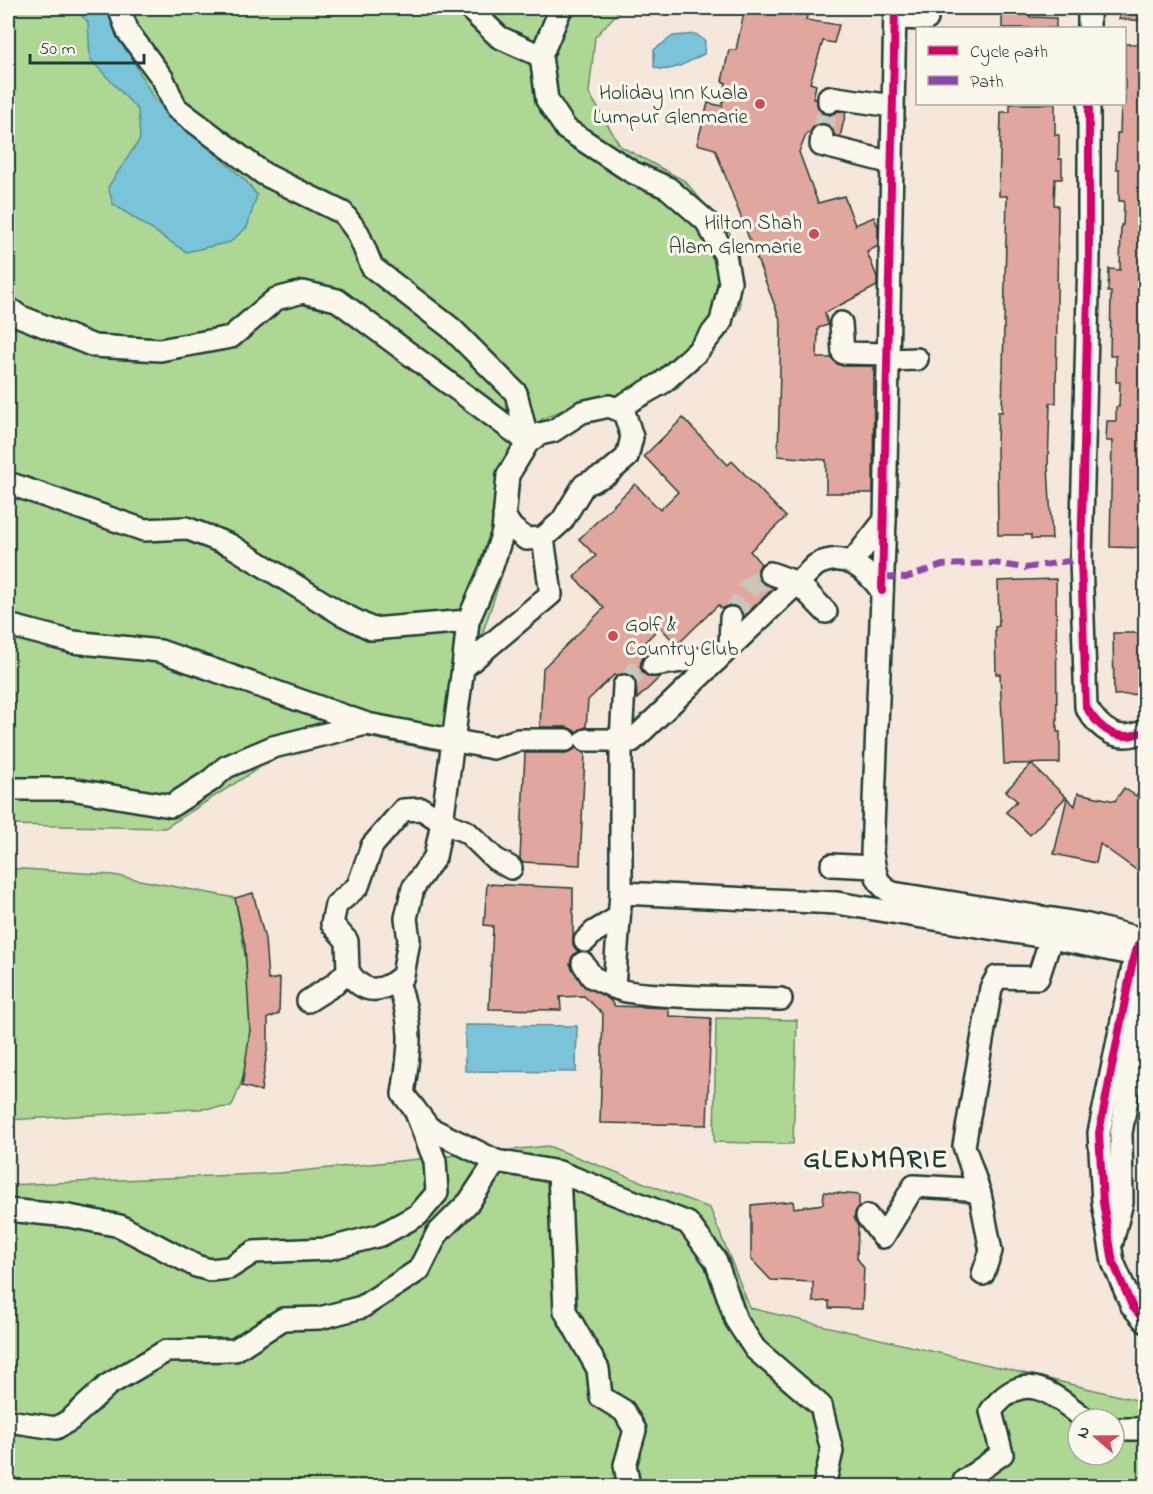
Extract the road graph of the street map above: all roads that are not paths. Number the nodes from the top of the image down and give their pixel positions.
1 (118, 8) edge
2 (472, 8) edge
3 (561, 8) edge
4 (1089, 8) edge
5 (895, 13) edge
6 (927, 19) dead end
7 (1089, 27) edge
8 (542, 56) junction
9 (829, 102) dead end
10 (1089, 105) edge
11 (893, 106) junction
12 (822, 136) dead end
13 (892, 164) junction
14 (8, 308) edge
15 (842, 323) dead end
16 (888, 357) junction
17 (917, 359) dead end
18 (616, 409) junction
19 (528, 442) junction
20 (8, 483) edge
21 (504, 516) junction
22 (885, 520) junction
23 (534, 539) junction
24 (497, 550) junction
25 (852, 561) junction
26 (770, 573) dead end
27 (798, 583) junction
28 (882, 591) junction
29 (826, 612) dead end
30 (731, 618) tunnel mouth
31 (468, 621) junction
32 (8, 625) edge
33 (723, 653) junction
34 (653, 665) tunnel mouth
35 (463, 668) junction
36 (624, 686) dead end
37 (367, 724) junction
38 (1146, 729) edge
39 (621, 740) junction
40 (452, 741) junction
41 (8, 789) edge
42 (442, 822) junction
43 (832, 865) dead end
44 (511, 868) dead end
45 (877, 875) junction
46 (621, 893) junction
47 (837, 903) junction
48 (619, 917) junction
49 (1054, 929) junction
50 (585, 941) dead end
51 (1142, 944) edge
52 (583, 963) dead end
53 (348, 971) junction
54 (397, 980) junction
55 (614, 987) junction
56 (1146, 990) edge
57 (781, 999) dead end
58 (308, 1001) dead end
59 (415, 1110) junction
60 (496, 1161) junction
61 (560, 1172) junction
62 (980, 1194) junction
63 (8, 1210) edge
64 (867, 1216) dead end
65 (1110, 1251) junction
66 (983, 1274) dead end
67 (1146, 1322) edge
68 (1069, 1407) edge
69 (8, 1421) edge
70 (1126, 1429) edge
71 (1146, 1429) edge
72 (629, 1486) edge
73 (824, 1486) edge
74 (963, 1486) edge

1 - 19 street
2 - 8 street
3 - 8 street
4 - 7 street
5 - 6 street
5 - 11 street
8 - 18 street
9 - 11 street
10 - 38 street
11 - 13 street
12 - 13 street
13 - 16 street
14 - 19 street
15 - 16 street
16 - 17 street
16 - 22 street
18 - 19 street
18 - 23 street
19 - 21 street
20 - 31 street
21 - 23 street
21 - 24 street
22 - 25 street
22 - 28 street
23 - 24 street
23 - 35 street
24 - 31 street
25 - 27 street
25 - 28 street
26 - 27 street
27 - 29 street
27 - 33 street
28 - 45 street
30 - 33 street
31 - 35 street
32 - 37 street
33 - 34 street
33 - 39 street
35 - 40 street
36 - 39 street
37 - 40 street
37 - 41 street
39 - 40 street
39 - 46 street
40 - 42 street
42 - 44 street
42 - 53 street
42 - 54 street
43 - 45 street
45 - 47 street
45 - 49 street
46 - 47 street
46 - 48 street
47 - 49 street
48 - 50 street
48 - 55 street
49 - 51 street
49 - 62 street
51 - 65 street
52 - 55 street
53 - 54 street
53 - 58 street
54 - 59 street
55 - 57 street
56 - 65 street
59 - 60 street
59 - 63 street
60 - 61 street
60 - 69 street
61 - 72 street
61 - 73 street
62 - 64 street
62 - 66 street
65 - 67 street
68 - 74 street
70 - 71 street

